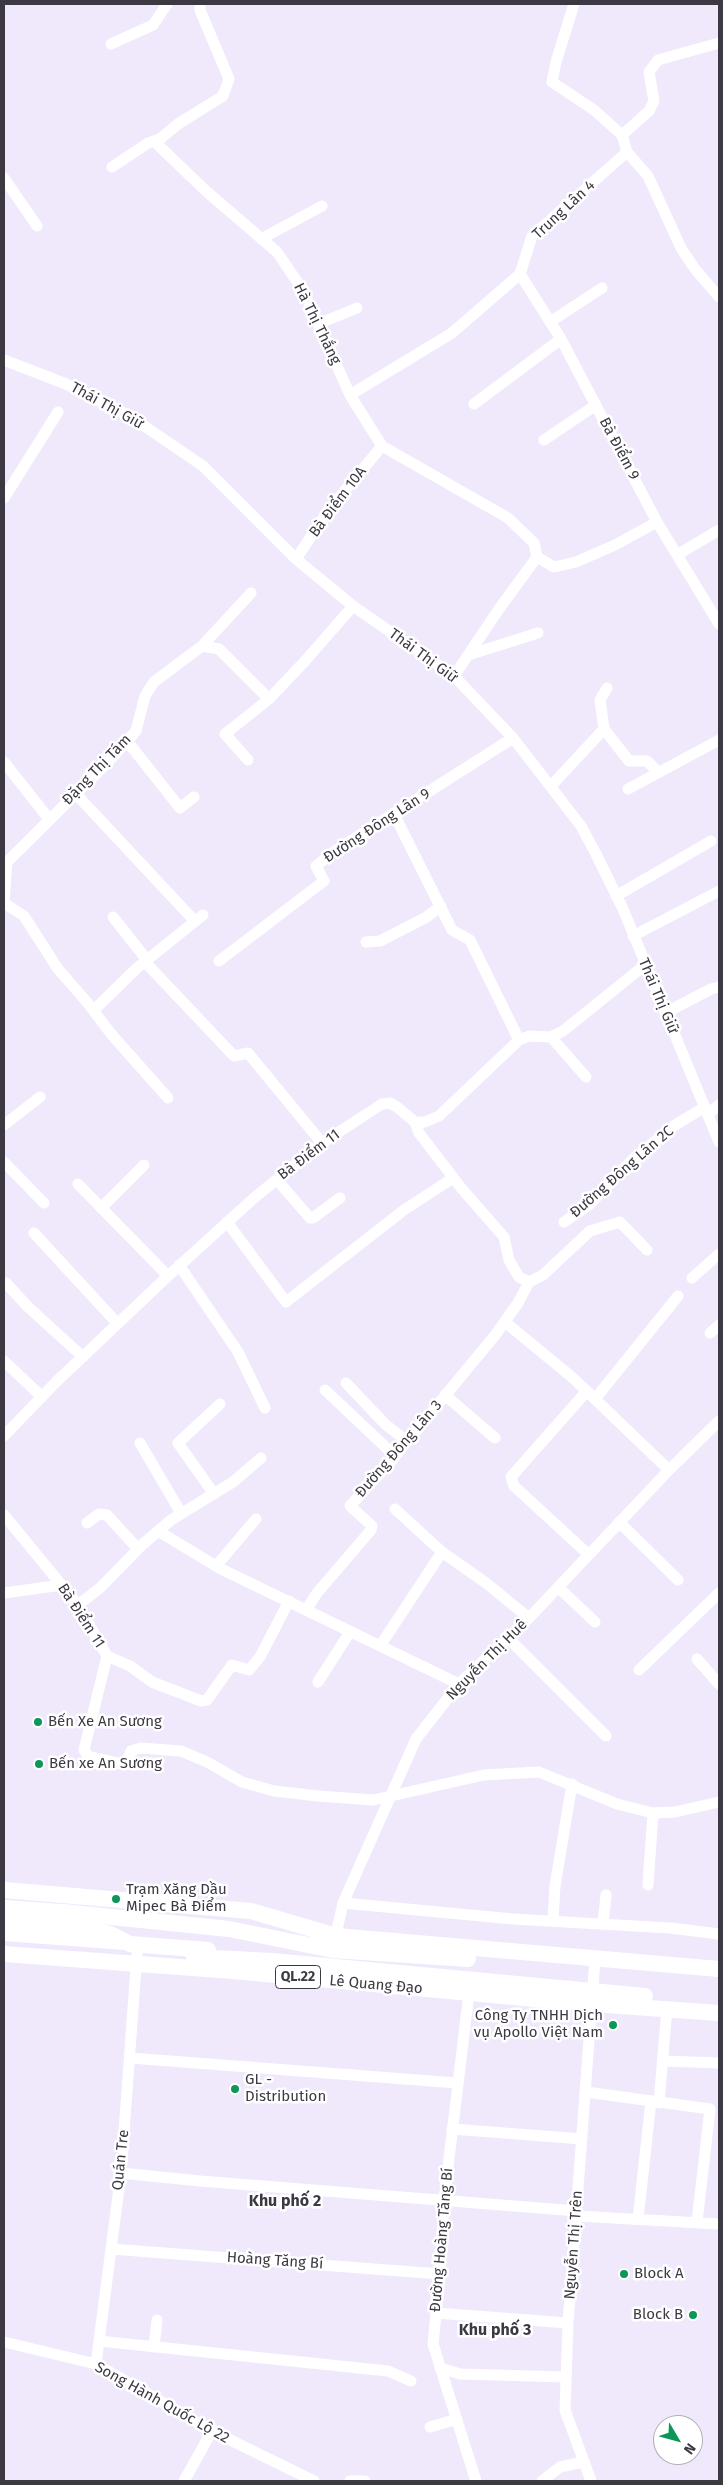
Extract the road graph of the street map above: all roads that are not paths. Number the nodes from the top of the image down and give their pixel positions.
1 (167, 4) edge
2 (200, 4) edge
3 (574, 4) edge
4 (719, 43) edge
5 (111, 44) dead end
6 (622, 135) junction
7 (160, 138) junction
8 (627, 152) junction
9 (112, 167) dead end
10 (4, 178) edge
11 (322, 206) dead end
12 (37, 226) dead end
13 (261, 239) junction
14 (520, 274) junction
15 (602, 288) dead end
16 (719, 297) edge
17 (357, 308) dead end
18 (550, 322) junction
19 (318, 324) junction
20 (561, 339) junction
21 (4, 360) edge
22 (350, 395) junction
23 (474, 404) dead end
24 (596, 405) junction
25 (58, 412) dead end
26 (544, 440) dead end
27 (382, 446) junction
28 (4, 498) edge
29 (657, 522) junction
30 (719, 530) edge
31 (677, 555) junction
32 (538, 557) junction
33 (296, 559) junction
34 (251, 593) dead end
35 (353, 606) junction
36 (719, 624) edge
37 (538, 634) dead end
38 (202, 646) junction
39 (468, 655) junction
40 (454, 676) junction
41 (608, 688) dead end
42 (269, 699) junction
43 (604, 728) junction
44 (513, 738) junction
45 (719, 740) edge
46 (127, 741) junction
47 (248, 760) dead end
48 (4, 762) edge
49 (658, 772) junction
50 (551, 786) junction
51 (628, 789) dead end
52 (75, 793) junction
53 (194, 797) dead end
54 (394, 814) junction
55 (49, 818) junction
56 (711, 840) dead end
57 (719, 890) edge
58 (616, 896) junction
59 (4, 902) edge
60 (441, 906) junction
61 (202, 915) dead end
62 (190, 916) dead end
63 (113, 917) dead end
64 (633, 936) junction
65 (366, 942) dead end
66 (146, 961) junction
67 (219, 961) dead end
68 (645, 965) junction
69 (719, 987) edge
70 (94, 1010) junction
71 (665, 1013) junction
72 (550, 1037) junction
73 (519, 1040) junction
74 (586, 1077) dead end
75 (40, 1097) dead end
76 (168, 1098) dead end
77 (719, 1105) edge
78 (706, 1111) junction
79 (415, 1122) junction
80 (4, 1125) edge
81 (719, 1142) edge
82 (322, 1143) junction
83 (4, 1162) edge
84 (144, 1165) dead end
85 (453, 1178) junction
86 (277, 1180) junction
87 (78, 1184) dead end
88 (340, 1198) dead end
89 (44, 1203) dead end
90 (101, 1208) junction
91 (227, 1222) junction
92 (564, 1222) dead end
93 (34, 1233) dead end
94 (647, 1250) dead end
95 (719, 1254) edge
96 (179, 1266) junction
97 (168, 1276) junction
98 (692, 1278) dead end
99 (529, 1282) junction
100 (6, 1283) dead end
101 (678, 1296) dead end
102 (505, 1322) junction
103 (117, 1323) junction
104 (719, 1325) edge
105 (710, 1333) dead end
106 (83, 1357) junction
107 (4, 1361) edge
108 (346, 1383) dead end
109 (325, 1390) dead end
110 (446, 1395) junction
111 (591, 1395) junction
112 (42, 1396) junction
113 (220, 1404) dead end
114 (264, 1408) dead end
115 (719, 1421) edge
116 (4, 1436) edge
117 (495, 1438) dead end
118 (407, 1441) junction
119 (140, 1442) dead end
120 (395, 1456) junction
121 (261, 1458) dead end
122 (669, 1470) junction
123 (214, 1494) junction
124 (395, 1509) dead end
125 (181, 1514) junction
126 (4, 1515) edge
127 (256, 1519) dead end
128 (619, 1522) junction
129 (87, 1523) dead end
130 (158, 1531) junction
131 (138, 1550) junction
132 (442, 1552) junction
133 (588, 1554) junction
134 (216, 1566) junction
135 (678, 1580) dead end
136 (62, 1585) junction
137 (558, 1587) junction
138 (4, 1593) edge
139 (719, 1593) edge
140 (289, 1601) junction
141 (78, 1605) junction
142 (306, 1610) junction
143 (529, 1618) junction
144 (595, 1622) dead end
145 (350, 1632) junction
146 (507, 1637) junction
147 (380, 1646) junction
148 (107, 1656) junction
149 (698, 1659) dead end
150 (639, 1670) dead end
151 (318, 1682) dead end
152 (459, 1684) junction
153 (719, 1684) edge
154 (606, 1736) dead end
155 (572, 1784) junction
156 (392, 1796) junction
157 (719, 1802) edge
158 (653, 1813) junction
159 (648, 1885) dead end
160 (4, 1890) edge
161 (606, 1895) dead end
162 (343, 1903) junction
163 (4, 1907) edge
164 (205, 1907) junction
165 (63, 1912) junction
166 (4, 1920) edge
167 (34, 1920) junction
168 (553, 1921) junction
169 (603, 1924) junction
170 (243, 1931) junction
171 (4, 1934) edge
172 (719, 1934) edge
173 (334, 1943) junction
174 (4, 1947) edge
175 (4, 1954) edge
176 (135, 1954) junction
177 (595, 1963) junction
178 (719, 1969) edge
179 (719, 1978) edge
180 (508, 1991) junction
181 (469, 1993) junction
182 (593, 1998) junction
183 (719, 2003) edge
184 (667, 2008) junction
185 (719, 2013) edge
186 (131, 2058) junction
187 (663, 2061) junction
188 (719, 2063) edge
189 (457, 2083) junction
190 (586, 2092) junction
191 (655, 2102) junction
192 (715, 2109) edge
193 (452, 2129) junction
194 (582, 2140) junction
195 (121, 2173) junction
196 (444, 2200) junction
197 (577, 2214) junction
198 (638, 2219) junction
199 (697, 2222) junction
200 (719, 2224) edge
201 (111, 2249) junction
202 (440, 2274) junction
203 (436, 2313) junction
204 (157, 2320) dead end
205 (568, 2323) junction
206 (99, 2341) junction
207 (4, 2342) edge
208 (154, 2347) junction
209 (96, 2364) junction
210 (440, 2368) junction
211 (566, 2377) junction
212 (411, 2381) dead end
213 (457, 2420) junction
214 (430, 2427) dead end
215 (212, 2431) junction
216 (584, 2462) junction
217 (184, 2481) edge
218 (314, 2481) edge
219 (350, 2481) edge
220 (365, 2481) edge
221 (476, 2481) edge
222 (542, 2481) edge
223 (590, 2481) edge

1 - 5 street
2 - 7 street
3 - 6 street
4 - 6 street
6 - 8 street
7 - 9 street
7 - 13 street, Hà Thị Thắng
8 - 14 street, Trung Lân 4
8 - 16 street
10 - 12 street
11 - 13 street
13 - 19 street, Hà Thị Thắng
14 - 18 street, Bà Điểm 9
14 - 22 street
15 - 18 street
17 - 19 street
18 - 20 street, Bà Điểm 9
19 - 22 street, Hà Thị Thắng
20 - 23 street
20 - 24 street, Bà Điểm 9
21 - 33 street, Thái Thị Giữ
22 - 27 street, Hà Thị Thắng
24 - 26 street
24 - 29 street, Bà Điểm 9
25 - 28 street
27 - 32 street, Hà Thị Thắng
27 - 33 street, Bà Điểm 10A
29 - 31 street, Bà Điểm 9
29 - 32 street
30 - 31 street
31 - 36 street, Bà Điểm 9
32 - 39 street
33 - 35 street, Thái Thị Giữ
34 - 38 street, Đặng Thị Tám
35 - 40 street, Thái Thị Giữ
35 - 42 street
37 - 39 street
38 - 42 street
38 - 46 street, Đặng Thị Tám
39 - 40 street
40 - 44 street, Thái Thị Giữ
41 - 43 street
42 - 47 street
43 - 49 street
43 - 50 street
44 - 50 street, Thái Thị Giữ
44 - 54 street, Đường Đông Lân 9
45 - 49 street
46 - 52 street, Đặng Thị Tám
46 - 53 street
48 - 55 street
49 - 51 street
50 - 58 street, Thái Thị Giữ
52 - 55 street, Đặng Thị Tám
52 - 62 street
54 - 60 street
54 - 67 street, Đường Đông Lân 9
55 - 59 street, Đặng Thị Tám
56 - 58 street
57 - 64 street
58 - 64 street, Thái Thị Giữ
59 - 70 street
60 - 65 street
60 - 73 street
61 - 66 street
63 - 66 street
64 - 68 street, Thái Thị Giữ
66 - 70 street
66 - 82 street
68 - 71 street, Thái Thị Giữ
68 - 72 street
69 - 71 street
70 - 76 street
71 - 78 street, Thái Thị Giữ
72 - 73 street
72 - 74 street
73 - 79 street
75 - 80 street
77 - 78 street, Đường Đông Lân 2C
78 - 81 street, Thái Thị Giữ
78 - 92 street, Đường Đông Lân 2C
79 - 82 street, Bà Điểm 11
79 - 85 street
82 - 86 street, Bà Điểm 11
83 - 89 street
84 - 90 street
85 - 91 street
85 - 99 street
86 - 88 street
86 - 91 street, Bà Điểm 11
87 - 90 street
90 - 97 street
91 - 96 street, Bà Điểm 11
93 - 103 street
94 - 99 street
95 - 98 street
96 - 97 street, Bà Điểm 11
96 - 114 street
97 - 103 street, Bà Điểm 11
99 - 102 street, Đường Đông Lân 3
100 - 106 street
101 - 111 street
102 - 110 street, Đường Đông Lân 3
102 - 111 street
103 - 106 street, Bà Điểm 11
104 - 105 street
106 - 112 street, Bà Điểm 11
107 - 112 street
108 - 118 street
109 - 120 street
110 - 117 street
110 - 118 street, Đường Đông Lân 3
111 - 122 street
111 - 133 street
112 - 116 street, Bà Điểm 11
113 - 123 street
115 - 122 street, Nguyễn Thị Huê
118 - 120 street, Đường Đông Lân 3
119 - 125 street
120 - 142 street, Đường Đông Lân 3
121 - 123 street
122 - 128 street, Nguyễn Thị Huê
123 - 125 street
124 - 132 street
125 - 130 street
126 - 136 street, Bà Điểm 11
127 - 134 street
128 - 133 street, Nguyễn Thị Huê
128 - 135 street
129 - 131 street
130 - 131 street
130 - 134 street
131 - 141 street
132 - 143 street
132 - 147 street
133 - 137 street, Nguyễn Thị Huê
134 - 140 street
136 - 138 street
136 - 141 street, Bà Điểm 11
137 - 143 street, Nguyễn Thị Huê
137 - 144 street
139 - 150 street
140 - 142 street
140 - 148 street
141 - 148 street, Bà Điểm 11
142 - 145 street
143 - 146 street, Nguyễn Thị Huê
145 - 147 street
145 - 151 street
146 - 152 street, Nguyễn Thị Huê
146 - 154 street
147 - 152 street
148 - 156 street, Bà Điểm 11
149 - 153 street
152 - 156 street, Nguyễn Thị Huê
155 - 156 street
155 - 158 street
155 - 168 street
156 - 162 street, Nguyễn Thị Huê
157 - 158 street
158 - 159 street
160 - 164 highway, Lê Quang Đạo / QL.22
161 - 169 street
162 - 168 street
162 - 173 street, Nguyễn Thị Huê
163 - 165 main road
164 - 170 highway
164 - 173 highway, Lê Quang Đạo / QL.22
165 - 167 highway, Lê Quang Đạo / QL.22
165 - 170 highway, Lê Quang Đạo / QL.22
166 - 167 highway, Lê Quang Đạo
167 - 176 highway, Lê Quang Đạo / QL.22
168 - 169 street
169 - 172 street
170 - 173 highway, Lê Quang Đạo / QL.22
171 - 176 main road
173 - 177 highway, Lê Quang Đạo / QL.22
174 - 176 highway, Lê Quang Đạo / QL.22
175 - 176 highway, Lê Quang Đạo / QL.22
176 - 180 highway, Lê Quang Đạo / QL.22
176 - 181 highway, Lê Quang Đạo / QL.22
176 - 186 street, Quán Tre
177 - 178 highway, Lê Quang Đạo / QL.22
177 - 179 highway, Lê Quang Đạo / QL.22
177 - 182 street, Nguyễn Thị Trên
180 - 181 highway, Lê Quang Đạo / QL.22
180 - 182 highway, Lê Quang Đạo / QL.22
181 - 189 street, Đường Hoàng Tăng Bí
182 - 183 highway, Lê Quang Đạo / QL.22
182 - 184 highway, Lê Quang Đạo / QL.22
182 - 190 street, Nguyễn Thị Trên
184 - 185 highway, Lê Quang Đạo / QL.22
184 - 187 street
186 - 189 street
186 - 195 street, Quán Tre
187 - 188 street
187 - 191 street
189 - 193 street, Đường Hoàng Tăng Bí
190 - 191 street
190 - 194 street, Nguyễn Thị Trên
191 - 192 street
191 - 198 street
192 - 199 street
193 - 194 street
193 - 196 street, Đường Hoàng Tăng Bí
194 - 197 street, Nguyễn Thị Trên
195 - 196 street
195 - 201 street, Quán Tre
196 - 197 street
196 - 202 street, Đường Hoàng Tăng Bí
197 - 198 street
197 - 205 street, Nguyễn Thị Trên
198 - 199 street
199 - 200 street
201 - 202 street, Hoàng Tăng Bí
201 - 206 street, Quán Tre
202 - 203 street, Đường Hoàng Tăng Bí
203 - 205 street
203 - 210 street, Đường Hoàng Tăng Bí
204 - 208 street
205 - 211 street, Nguyễn Thị Trên
206 - 208 street
206 - 209 street, Quán Tre
207 - 209 street, Song Hành Quốc Lộ 22
208 - 212 street
209 - 215 street, Song Hành Quốc Lộ 22
210 - 211 street
210 - 213 street, Đường Hoàng Tăng Bí
211 - 216 street, Nguyễn Thị Trên
213 - 214 street
213 - 221 street, Đường Hoàng Tăng Bí
215 - 217 street
215 - 218 street, Song Hành Quốc Lộ 22
216 - 222 street
216 - 223 street, Nguyễn Thị Trên
219 - 220 street

